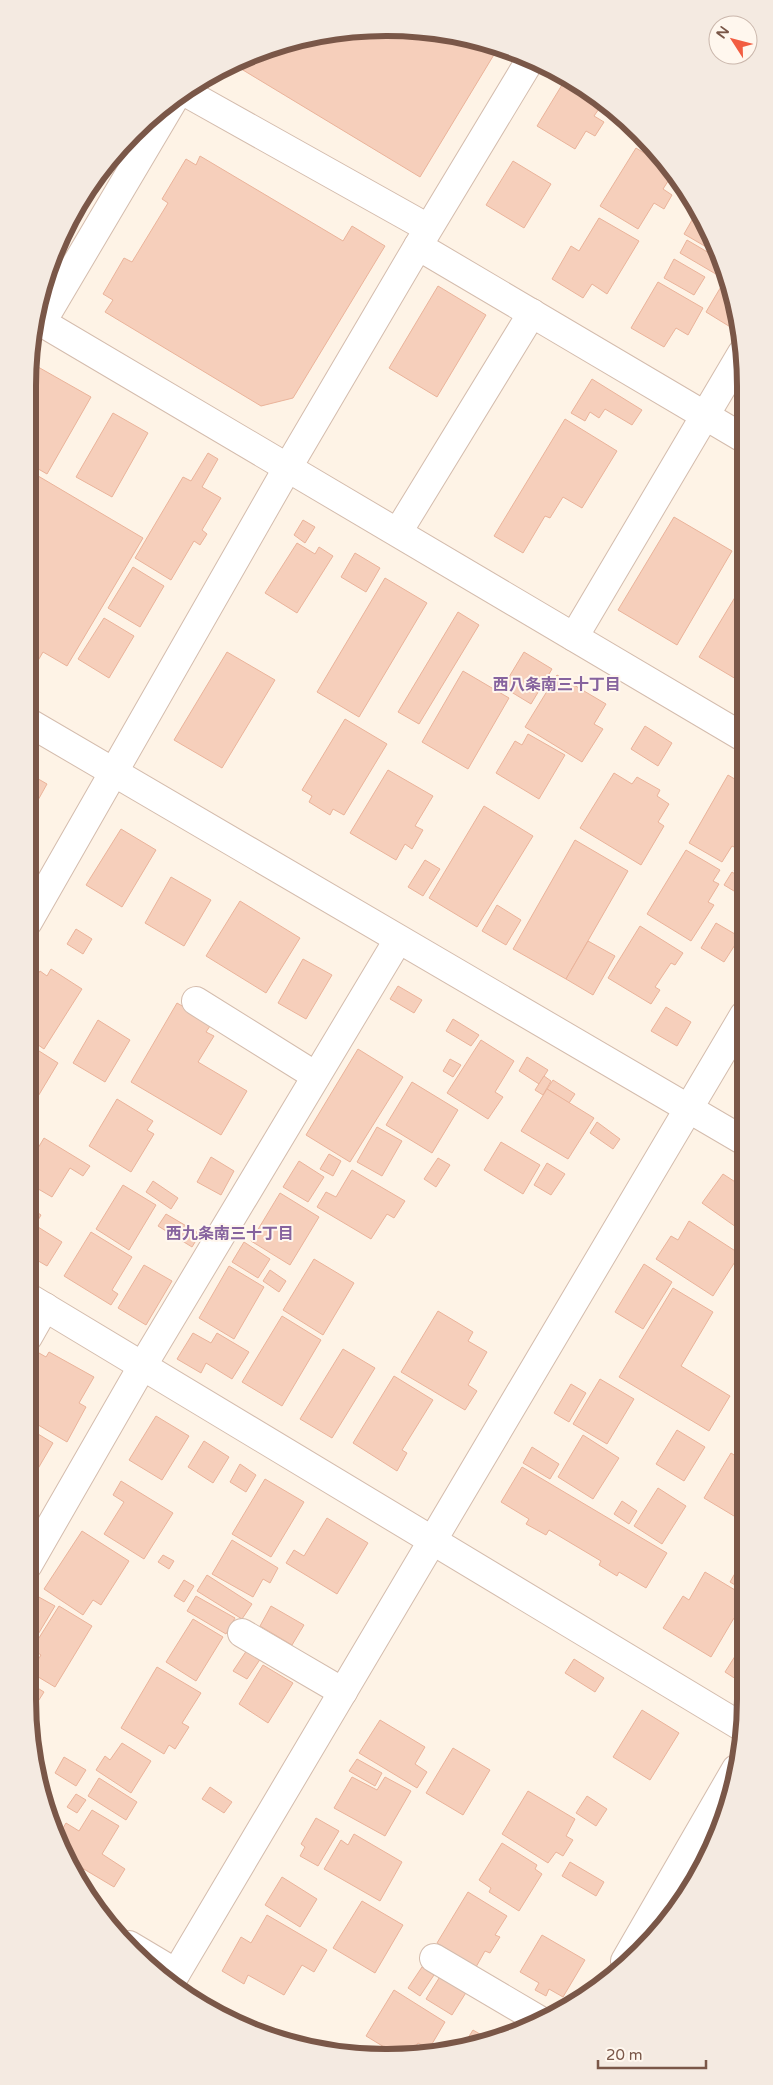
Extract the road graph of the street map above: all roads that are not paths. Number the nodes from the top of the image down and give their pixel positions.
1 (527, 66) edge
2 (191, 96) edge
3 (163, 117) edge
4 (423, 237) junction
5 (45, 311) edge
6 (532, 313) junction
7 (42, 322) edge
8 (736, 363) edge
9 (705, 415) junction
10 (737, 434) edge
11 (288, 467) junction
12 (398, 532) junction
13 (574, 636) junction
14 (36, 727) edge
15 (737, 733) edge
16 (114, 773) junction
17 (36, 908) edge
18 (398, 940) junction
19 (196, 1001) dead end
20 (737, 1027) edge
21 (316, 1076) junction
22 (690, 1108) junction
23 (737, 1137) edge
24 (36, 1302) edge
25 (143, 1365) junction
26 (434, 1540) junction
27 (36, 1551) edge
28 (242, 1632) dead end
29 (343, 1692) junction
30 (736, 1723) edge
31 (725, 1787) edge
32 (633, 1947) edge
33 (434, 1958) dead end
34 (174, 1977) edge
35 (533, 2016) edge

1 - 4 street
2 - 4 street
3 - 5 street
4 - 6 street
4 - 11 street
6 - 9 street
6 - 12 street
7 - 11 street
8 - 9 street
9 - 10 street
9 - 13 street
11 - 12 street
11 - 16 street
12 - 13 street
13 - 15 street
14 - 16 street
16 - 17 street
16 - 18 street
18 - 21 street
18 - 22 street
19 - 21 street
20 - 22 street
21 - 25 street
22 - 23 street
22 - 26 street
24 - 25 street
25 - 26 street
25 - 27 street
26 - 29 street
26 - 30 street
28 - 29 street
29 - 34 street
31 - 32 street
33 - 35 street

